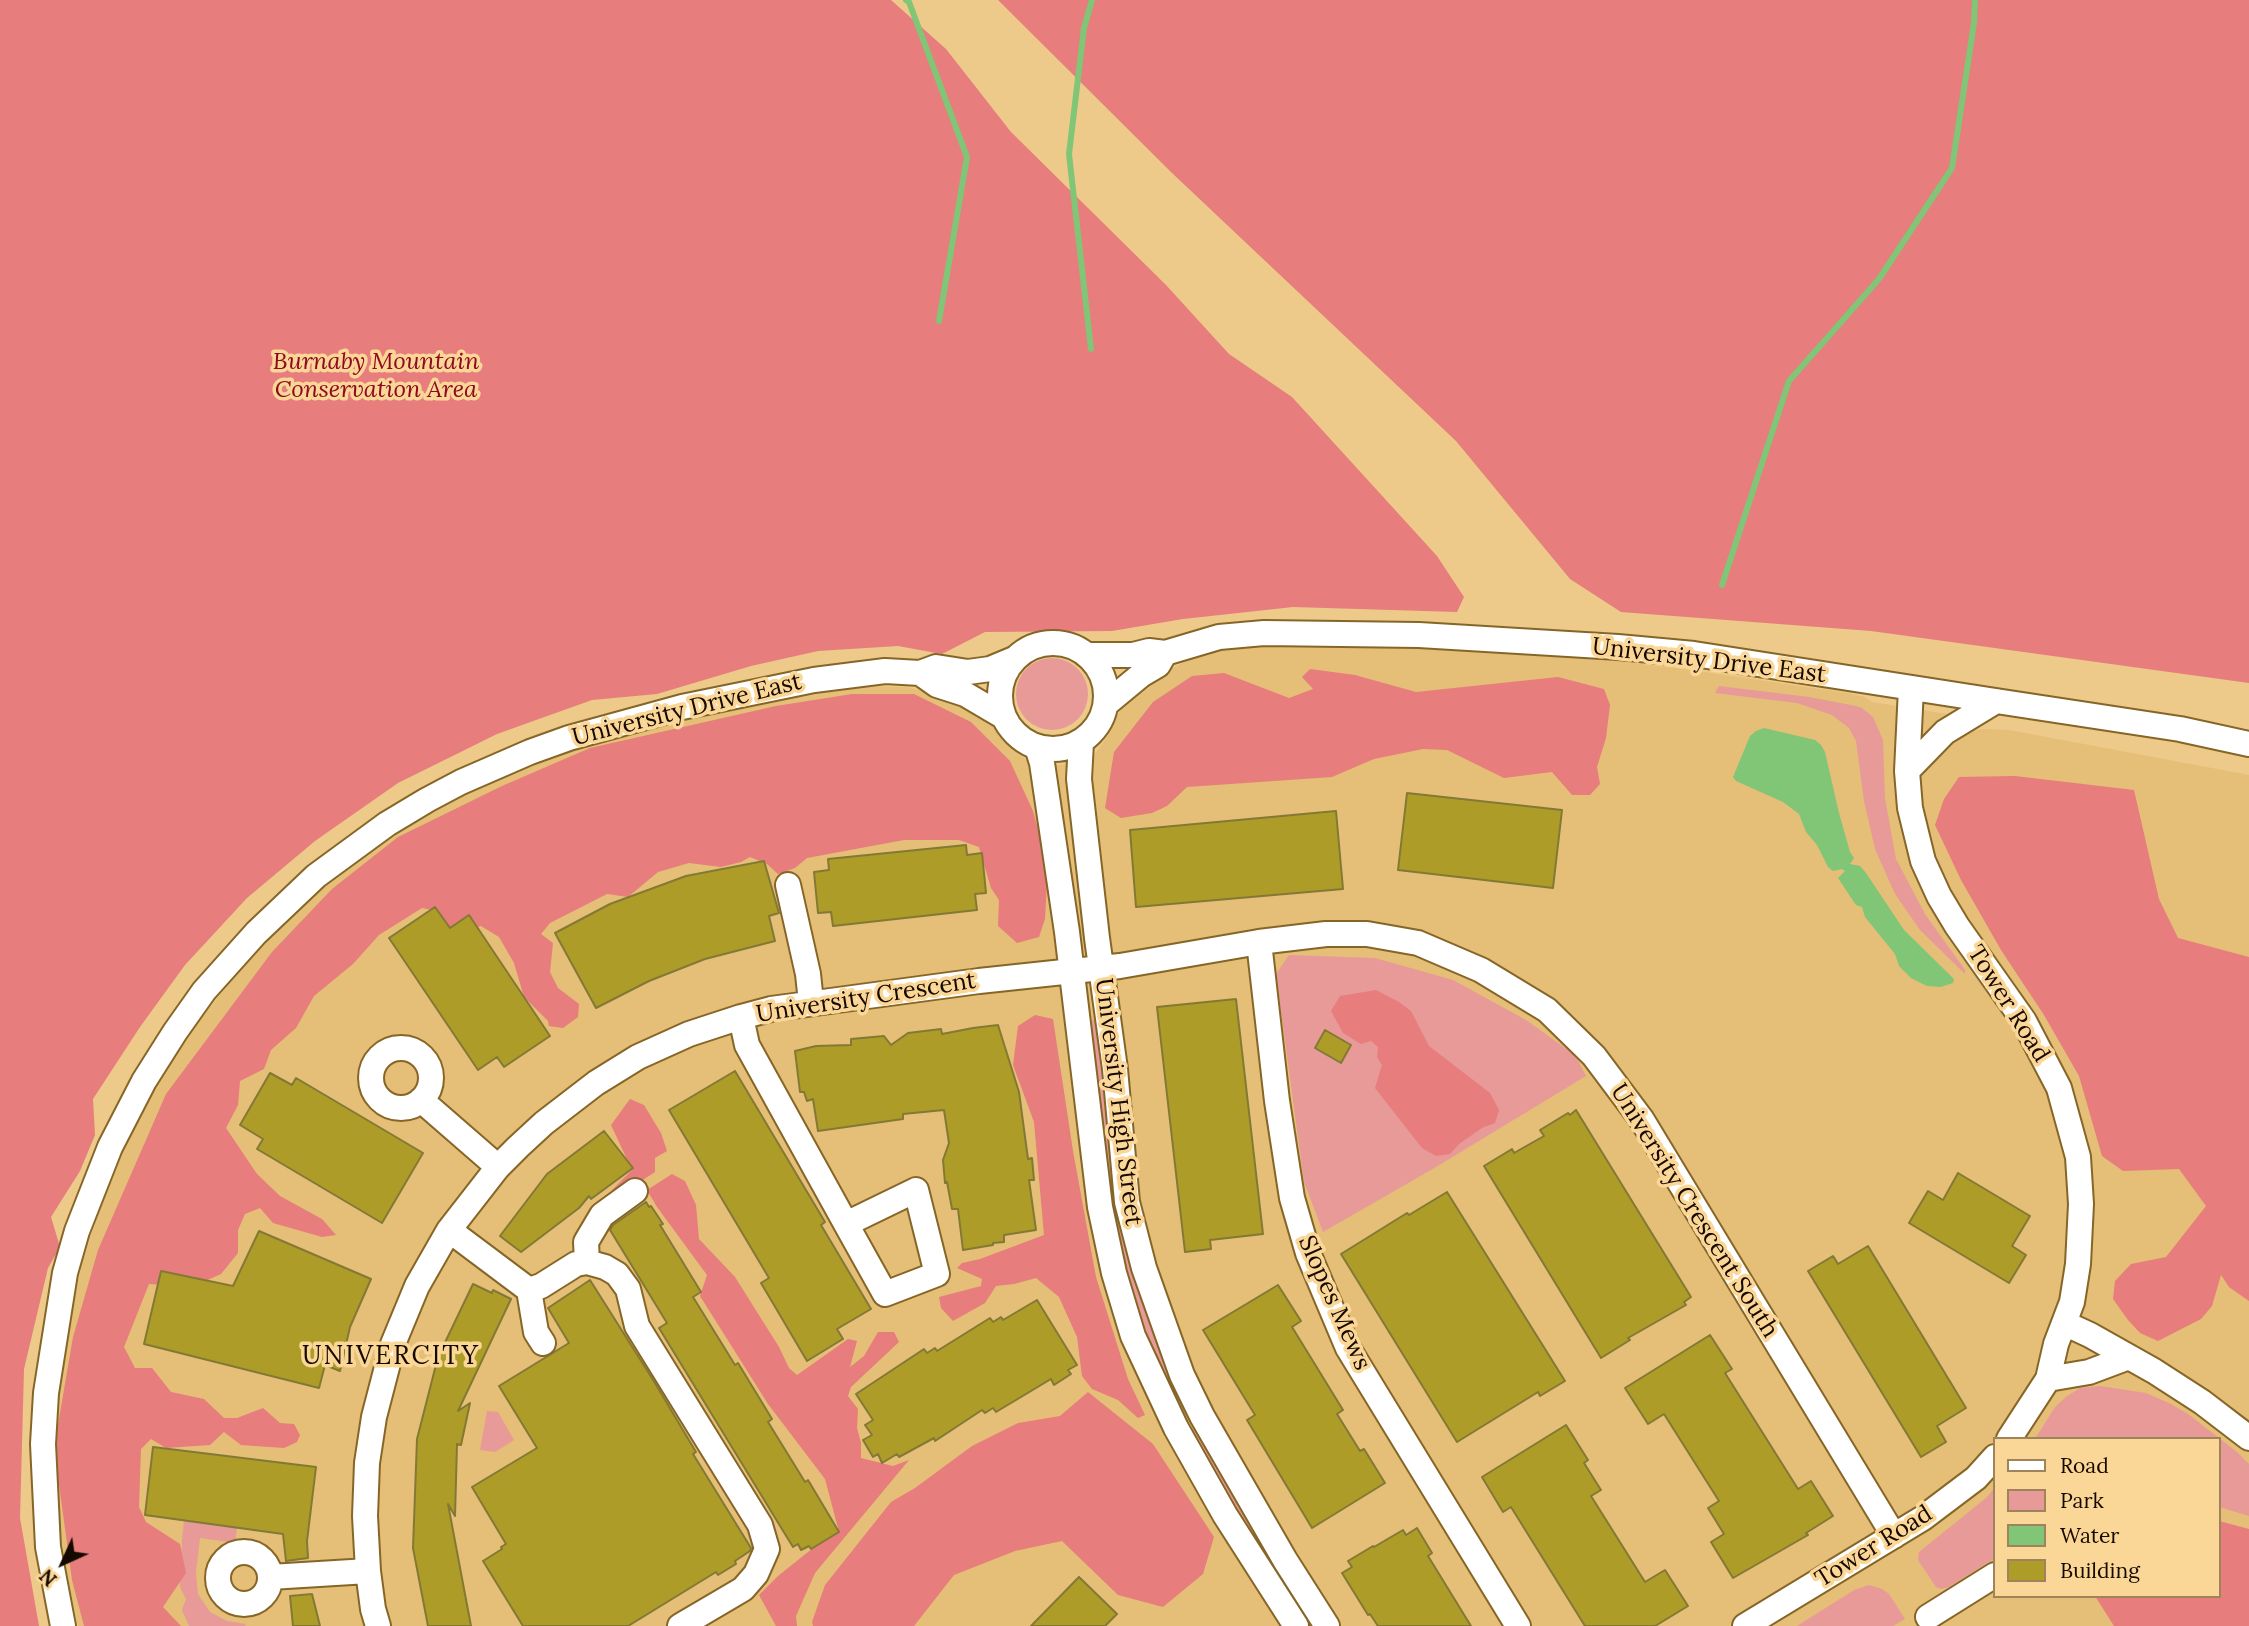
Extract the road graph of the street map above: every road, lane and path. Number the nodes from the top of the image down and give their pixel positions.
1 (1165, 653) junction
2 (1088, 655) junction
3 (1014, 659) junction
4 (920, 674) junction
5 (1911, 688) junction
6 (1996, 701) junction
7 (1106, 704) junction
8 (1004, 717) junction
9 (1081, 741) junction
10 (2249, 744) edge
11 (1037, 747) junction
12 (1907, 771) junction
13 (788, 885) dead end
14 (1259, 942) junction
15 (1101, 968) junction
16 (1072, 970) junction
17 (811, 1002) junction
18 (741, 1017) junction
19 (421, 1100) dead end
20 (498, 1167) junction
21 (635, 1191) dead end
22 (846, 1224) dead end
23 (449, 1230) junction
24 (587, 1262) junction
25 (529, 1290) junction
26 (2064, 1323) junction
27 (543, 1343) dead end
28 (2129, 1357) junction
29 (2048, 1379) junction
30 (2010, 1437) edge
31 (2249, 1438) edge
32 (1994, 1458) edge
33 (1894, 1536) junction
34 (368, 1571) junction
35 (1994, 1576) edge
36 (270, 1577) dead end
37 (1928, 1617) dead end
38 (63, 1626) edge
39 (378, 1626) edge
40 (680, 1626) edge
41 (1296, 1626) edge
42 (1327, 1626) edge
43 (1518, 1626) edge
44 (1745, 1626) edge

1 - 2 street, University Drive East
1 - 5 street, University Drive East
1 - 7 street, University Drive East
2 - 3 street
2 - 7 street
3 - 4 street, University Drive East
3 - 8 street
4 - 8 street, University Drive East
4 - 38 street, University Drive East
5 - 6 street, University Drive East
5 - 12 street, Tower Road
6 - 10 street, University Drive East
6 - 12 street
7 - 9 street
8 - 11 street
9 - 11 street
9 - 15 street, University High Street
11 - 16 street, University High Street
12 - 26 street, Tower Road
13 - 17 street
14 - 15 street, University Crescent South
14 - 33 street, University Crescent South
14 - 43 street, Slopes Mews
15 - 16 street, University Crescent
15 - 42 street, University High Street
16 - 17 street, University Crescent
16 - 41 street, University High Street
17 - 18 street, University Crescent
18 - 20 street, University Crescent
18 - 22 street
19 - 20 street
20 - 23 street, University Crescent
21 - 24 street
23 - 25 street
23 - 34 street, University Crescent
24 - 25 street
24 - 40 street
25 - 27 street
26 - 28 street
26 - 29 street, Tower Road
28 - 29 street
28 - 31 street
29 - 30 street, Tower Road
32 - 33 street, Tower Road
33 - 44 street, Tower Road
34 - 36 street
34 - 39 street, University Crescent
35 - 37 street

